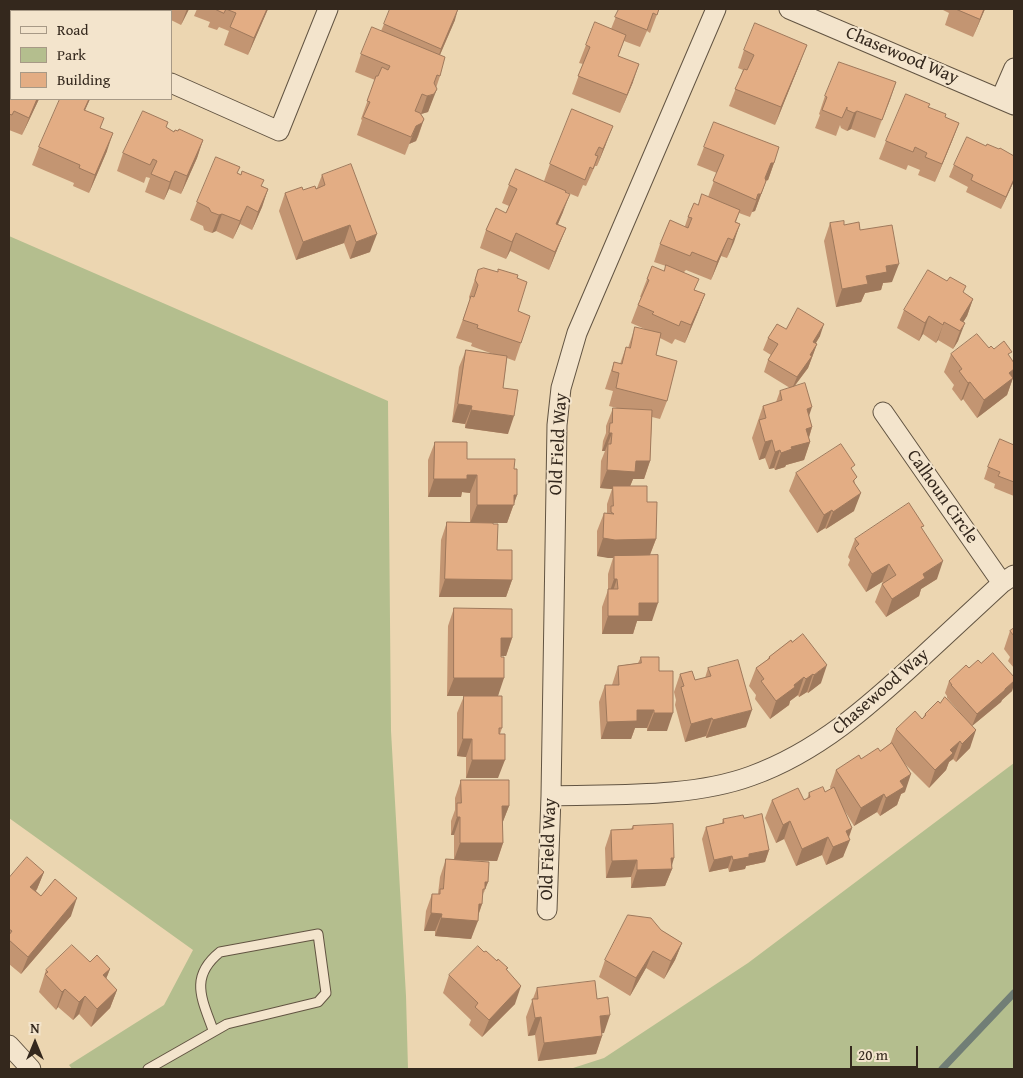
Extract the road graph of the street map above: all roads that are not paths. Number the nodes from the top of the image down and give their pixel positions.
1 (328, 9) edge
2 (716, 9) edge
3 (789, 9) edge
4 (1014, 68) edge
5 (172, 83) edge
6 (1008, 102) edge
7 (882, 412) dead end
8 (1008, 579) edge
9 (551, 796) junction
10 (547, 910) dead end
11 (213, 1030) junction
12 (9, 1045) edge
13 (31, 1069) edge
14 (148, 1069) edge

1 - 5 street
2 - 9 street, Old Field Way
3 - 6 street, Chasewood Way
4 - 6 street
7 - 8 street, Calhoun Circle
8 - 9 street, Chasewood Way
9 - 10 street, Old Field Way
11 - 11 lane
11 - 14 lane
12 - 13 street

